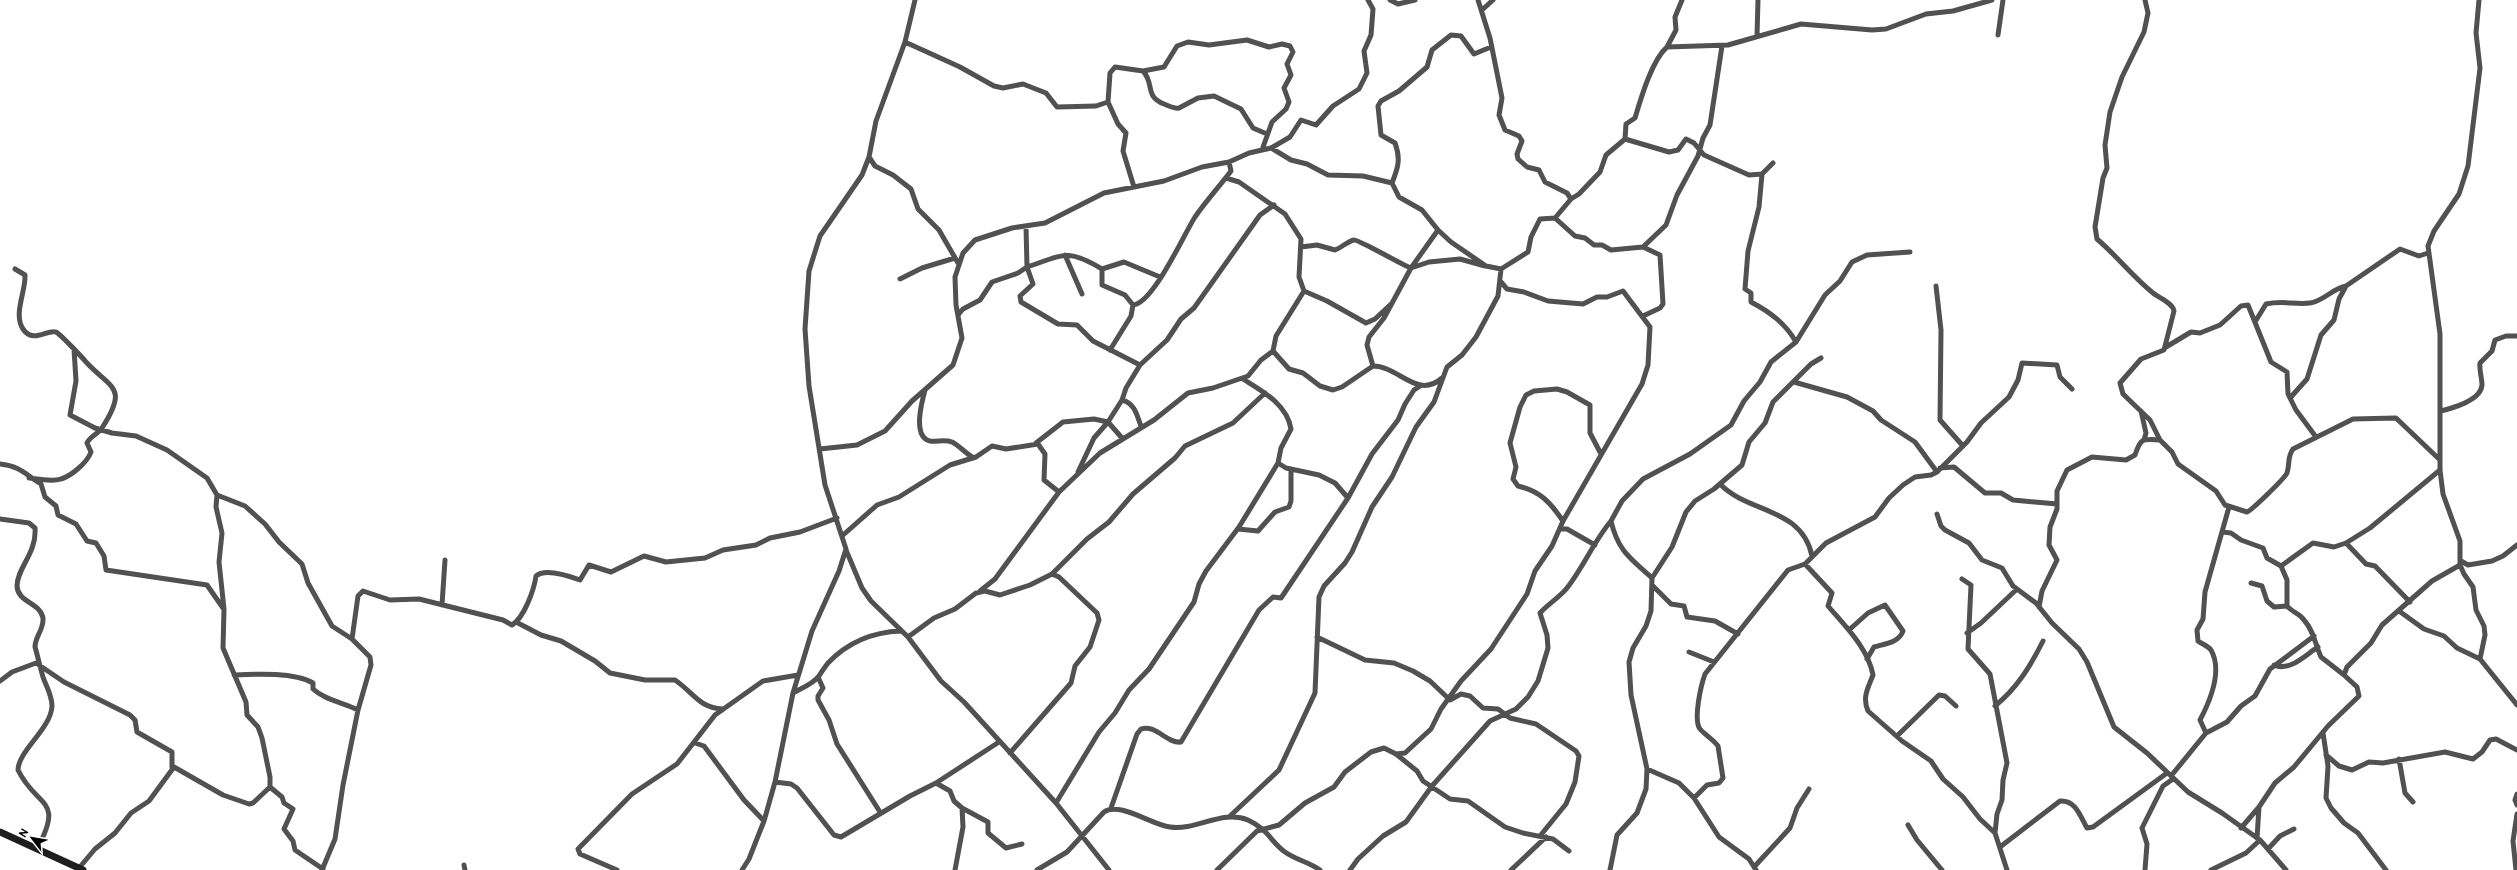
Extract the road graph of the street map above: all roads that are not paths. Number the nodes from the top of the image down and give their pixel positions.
1 (914, 0) edge
2 (1368, 0) edge
3 (1375, 0) edge
4 (1390, 0) edge
5 (1415, 0) edge
6 (1478, 0) edge
7 (1493, 0) edge
8 (1682, 0) edge
9 (1758, 0) edge
10 (1992, 0) edge
11 (2003, 0) edge
12 (2145, 0) edge
13 (2479, 0) edge
14 (1373, 9) junction
15 (1482, 10) junction
16 (1998, 35) dead end
17 (1757, 36) junction
18 (905, 42) junction
19 (1722, 46) junction
20 (1491, 47) junction
21 (1667, 47) junction
22 (1143, 71) junction
23 (1108, 102) junction
24 (1267, 134) junction
25 (1624, 139) junction
26 (1271, 148) junction
27 (1262, 150) junction
28 (1699, 152) junction
29 (868, 157) junction
30 (1229, 162) junction
31 (1773, 163) dead end
32 (1762, 174) junction
33 (1226, 178) junction
34 (1392, 182) junction
35 (1134, 187) junction
36 (1571, 199) junction
37 (1274, 205) junction
38 (1555, 218) junction
39 (1026, 226) junction
40 (1438, 230) junction
41 (1301, 247) junction
42 (1643, 247) junction
43 (1910, 252) dead end
44 (2428, 253) junction
45 (1065, 255) junction
46 (955, 258) junction
47 (958, 264) junction
48 (1486, 266) junction
49 (1027, 267) junction
50 (1411, 268) junction
51 (15, 269) dead end
52 (1102, 269) junction
53 (1501, 269) junction
54 (1160, 277) junction
55 (900, 279) dead end
56 (1501, 282) junction
57 (1936, 286) dead end
58 (2346, 286) junction
59 (1304, 291) junction
60 (1082, 294) dead end
61 (1393, 302) junction
62 (1133, 305) junction
63 (958, 315) junction
64 (1643, 316) junction
65 (2255, 322) junction
66 (2517, 336) edge
67 (1796, 342) junction
68 (2166, 347) junction
69 (74, 349) junction
70 (1110, 350) junction
71 (1273, 351) junction
72 (1821, 358) dead end
73 (1140, 365) junction
74 (1373, 366) junction
75 (1442, 378) junction
76 (1243, 379) junction
77 (1794, 382) junction
78 (1420, 386) junction
79 (925, 389) junction
80 (2072, 389) dead end
81 (1265, 393) junction
82 (2290, 398) junction
83 (1122, 400) junction
84 (2141, 411) junction
85 (2441, 411) junction
86 (1108, 422) junction
87 (1141, 426) junction
88 (101, 430) junction
89 (2316, 437) junction
90 (1122, 438) junction
91 (2144, 440) junction
92 (2160, 440) junction
93 (1036, 443) junction
94 (1962, 446) junction
95 (820, 449) junction
96 (1601, 454) junction
97 (974, 458) junction
98 (2440, 460) junction
99 (1278, 463) junction
100 (0, 464) edge
101 (1291, 470) junction
102 (1939, 470) junction
103 (2440, 470) junction
104 (1076, 477) junction
105 (29, 478) junction
106 (1720, 484) junction
107 (1059, 492) junction
108 (217, 495) junction
109 (1348, 498) junction
110 (2058, 504) junction
111 (2229, 507) junction
112 (1937, 514) dead end
113 (837, 518) junction
114 (0, 519) edge
115 (1563, 521) junction
116 (1611, 521) junction
117 (1238, 529) junction
118 (1560, 529) junction
119 (2222, 532) junction
120 (842, 536) junction
121 (2346, 543) junction
122 (1595, 545) junction
123 (2517, 546) edge
124 (846, 550) junction
125 (1812, 556) junction
126 (445, 560) dead end
127 (2460, 563) junction
128 (1805, 564) junction
129 (2281, 566) junction
130 (1052, 574) junction
131 (1652, 578) junction
132 (1962, 579) dead end
133 (2251, 583) dead end
134 (1652, 585) junction
135 (2017, 589) junction
136 (980, 591) junction
137 (2410, 602) junction
138 (442, 605) junction
139 (2287, 606) junction
140 (2039, 607) junction
141 (224, 609) junction
142 (2399, 611) junction
143 (516, 622) junction
144 (1849, 630) junction
145 (901, 631) junction
146 (1967, 633) junction
147 (1738, 634) junction
148 (2314, 636) junction
149 (908, 637) junction
150 (1317, 637) junction
151 (352, 639) junction
152 (2043, 641) dead end
153 (2318, 646) junction
154 (1689, 652) dead end
155 (1867, 659) junction
156 (2480, 659) junction
157 (1714, 662) junction
158 (40, 664) junction
159 (2274, 665) junction
160 (234, 675) junction
161 (2344, 675) junction
162 (798, 676) junction
163 (818, 677) junction
164 (0, 681) edge
165 (793, 692) junction
166 (1450, 700) junction
167 (2517, 705) edge
168 (1956, 706) dead end
169 (1995, 706) junction
170 (723, 709) junction
171 (358, 710) junction
172 (1504, 714) junction
173 (2323, 732) junction
174 (2206, 733) junction
175 (1897, 736) junction
176 (1000, 742) junction
177 (695, 743) junction
178 (2517, 750) edge
179 (1010, 753) junction
180 (1396, 754) junction
181 (2326, 755) junction
182 (2399, 759) junction
183 (172, 767) junction
184 (1647, 769) junction
185 (2170, 776) junction
186 (775, 782) junction
187 (936, 783) junction
188 (1432, 786) junction
189 (270, 787) junction
190 (1809, 789) dead end
191 (2517, 794) edge
192 (1694, 798) junction
193 (2412, 802) dead end
194 (1056, 803) junction
195 (2517, 805) edge
196 (2259, 807) junction
197 (962, 808) junction
198 (1111, 808) junction
199 (880, 812) junction
200 (2517, 814) edge
201 (1229, 817) junction
202 (764, 821) junction
203 (1908, 825) dead end
204 (2241, 828) junction
205 (1263, 829) junction
206 (2294, 829) dead end
207 (0, 832) edge
208 (1995, 832) junction
209 (1083, 835) junction
210 (1540, 836) junction
211 (1546, 837) junction
212 (2258, 839) junction
213 (1022, 844) dead end
214 (2000, 847) junction
215 (37, 849) junction
216 (2268, 849) junction
217 (1569, 851) dead end
218 (604, 864) junction
219 (81, 869) edge
220 (1755, 869) edge
221 (322, 870) edge
222 (602, 870) edge
223 (617, 870) edge
224 (742, 870) edge
225 (955, 870) edge
226 (1037, 870) edge
227 (1109, 870) edge
228 (1217, 870) edge
229 (1320, 870) edge
230 (1350, 870) edge
231 (1511, 870) edge
232 (1610, 870) edge
233 (1942, 870) edge
234 (2007, 870) edge
235 (2145, 870) edge
236 (2212, 870) edge
237 (2286, 870) edge
238 (2386, 870) edge
239 (2516, 870) edge

1 - 18 street
2 - 14 street
3 - 14 street
4 - 5 street
6 - 15 street
7 - 15 street
8 - 21 street
9 - 17 street
10 - 17 street
11 - 16 street
12 - 68 street
13 - 44 street
14 - 26 street
15 - 20 street
17 - 19 street
18 - 23 street
18 - 29 street
19 - 21 street
19 - 28 street
20 - 34 street
20 - 36 street
21 - 25 street
22 - 23 street
22 - 24 street
22 - 24 street
23 - 35 street
24 - 27 street
25 - 28 street
25 - 36 street
26 - 27 street
26 - 34 street
27 - 30 street
28 - 32 street
28 - 42 street
29 - 46 street
29 - 95 street
30 - 33 street
30 - 35 street
31 - 32 street
32 - 67 street
33 - 37 street
33 - 54 street
34 - 40 street
35 - 39 street
36 - 38 street
37 - 41 street
37 - 73 street
38 - 42 street
38 - 53 street
39 - 47 street
39 - 49 street
40 - 48 street
40 - 50 street
41 - 50 street
41 - 59 street
42 - 64 street
43 - 67 street
44 - 58 street
44 - 85 street
45 - 49 street
45 - 52 street
45 - 60 street
46 - 47 street
46 - 55 street
47 - 63 street
48 - 50 street
48 - 53 street
49 - 63 street
49 - 70 street
50 - 61 street
51 - 69 street
52 - 54 street
52 - 62 street
53 - 56 street
54 - 62 street
56 - 64 street
56 - 75 street
57 - 94 street
58 - 65 street
58 - 82 street
59 - 61 street
59 - 71 street
61 - 74 street
62 - 70 street
63 - 79 street
64 - 96 street
65 - 68 street
65 - 82 street
66 - 85 street
67 - 116 street
68 - 84 street
69 - 88 street
69 - 88 street
70 - 73 street
71 - 74 street
71 - 76 street
72 - 77 street
73 - 83 street
74 - 78 street
75 - 78 street
75 - 150 street
76 - 81 street
76 - 87 street
77 - 102 street
77 - 106 street
78 - 109 street
79 - 95 street
79 - 97 street
80 - 94 street
81 - 99 street
81 - 130 street
82 - 89 street
83 - 86 street
83 - 87 street
84 - 91 street
84 - 92 street
85 - 98 street
86 - 90 street
86 - 93 street
86 - 104 street
87 - 90 street
88 - 105 street
88 - 108 street
89 - 98 street
89 - 111 street
90 - 104 street
91 - 92 street
91 - 110 street
92 - 111 street
93 - 97 street
93 - 107 street
94 - 102 street
95 - 113 street
96 - 115 street
96 - 115 street
97 - 120 street
98 - 103 street
99 - 101 street
99 - 117 street
100 - 105 street
101 - 109 street
101 - 117 street
102 - 110 street
102 - 125 street
103 - 121 street
103 - 127 street
104 - 107 street
105 - 141 street
106 - 125 street
106 - 131 street
107 - 136 street
108 - 141 street
108 - 151 street
109 - 198 street
110 - 140 street
111 - 119 street
112 - 135 street
113 - 120 street
113 - 143 street
114 - 158 street
115 - 118 street
116 - 122 street
116 - 131 street
117 - 194 street
118 - 122 street
118 - 166 street
119 - 129 street
119 - 174 street
120 - 124 street
121 - 129 street
121 - 137 street
122 - 172 street
123 - 127 street
124 - 145 street
124 - 162 street
125 - 128 street
126 - 138 street
127 - 137 street
127 - 156 street
128 - 144 street
128 - 147 street
129 - 139 street
130 - 136 street
130 - 179 street
131 - 134 street
132 - 146 street
133 - 139 street
134 - 147 street
134 - 184 street
135 - 140 street
135 - 146 street
136 - 149 street
137 - 142 street
138 - 143 street
138 - 151 street
139 - 148 street
140 - 185 street
141 - 160 street
142 - 156 street
142 - 161 street
143 - 170 street
144 - 155 street
144 - 155 street
145 - 149 street
145 - 163 street
146 - 169 street
147 - 157 street
148 - 153 street
148 - 159 street
149 - 176 street
150 - 166 street
150 - 201 street
151 - 171 street
152 - 169 street
153 - 159 street
153 - 161 street
154 - 157 street
155 - 175 street
156 - 167 street
157 - 192 street
158 - 164 street
158 - 183 street
158 - 215 street
159 - 174 street
160 - 171 street
160 - 189 street
161 - 173 street
162 - 165 street
162 - 170 street
163 - 165 street
163 - 199 street
165 - 186 street
166 - 172 street
166 - 180 street
168 - 175 street
169 - 208 street
170 - 177 street
171 - 221 street
172 - 188 street
172 - 210 street
173 - 181 street
173 - 196 street
174 - 185 street
175 - 208 street
176 - 179 street
176 - 187 street
177 - 202 street
177 - 218 street
178 - 182 street
179 - 194 street
180 - 188 street
180 - 205 street
181 - 182 street
181 - 238 street
182 - 193 street
183 - 189 street
183 - 219 street
184 - 192 street
184 - 232 street
185 - 204 street
185 - 214 street
185 - 235 street
186 - 199 street
186 - 202 street
187 - 197 street
187 - 199 street
188 - 210 street
188 - 230 street
189 - 221 street
190 - 220 street
191 - 195 street
192 - 220 street
194 - 209 street
196 - 204 street
196 - 212 street
197 - 213 street
197 - 225 street
198 - 201 street
198 - 209 street
200 - 239 street
201 - 205 street
202 - 224 street
203 - 233 street
204 - 212 street
205 - 228 street
205 - 229 street
206 - 216 street
207 - 215 main road
208 - 214 street
209 - 226 street
209 - 227 street
210 - 211 street
211 - 217 street
211 - 231 street
212 - 216 street
212 - 236 street
214 - 234 street
215 - 219 main road
216 - 237 street
218 - 222 street
218 - 223 street

